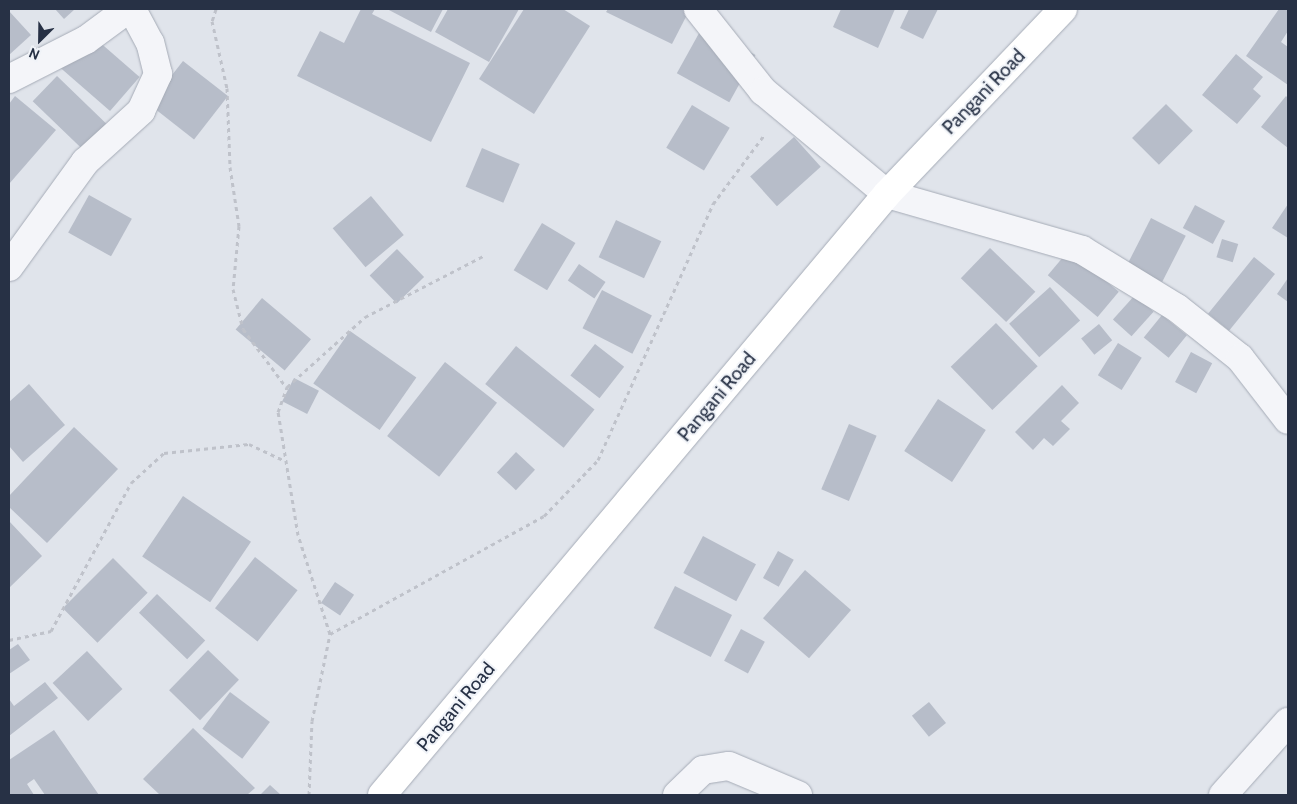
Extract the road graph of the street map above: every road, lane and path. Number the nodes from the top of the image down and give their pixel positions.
1 (130, 9) edge
2 (216, 9) edge
3 (698, 9) edge
4 (1063, 9) edge
5 (9, 79) edge
6 (787, 108) junction
7 (887, 194) junction
8 (483, 256) dead end
9 (9, 267) edge
10 (286, 387) junction
11 (1288, 420) edge
12 (283, 460) junction
13 (330, 634) junction
14 (9, 640) edge
15 (1288, 722) edge
16 (309, 795) edge
17 (382, 795) edge
18 (677, 795) edge
19 (798, 795) edge
20 (1223, 795) edge

1 - 5 street
1 - 9 street
2 - 10 path
3 - 6 street
4 - 7 main road, Pangani Road
6 - 7 street
6 - 13 path
7 - 11 street
7 - 17 main road, Pangani Road
8 - 10 path
10 - 12 path
12 - 13 path
12 - 14 path
13 - 16 path
15 - 20 street
18 - 19 street

